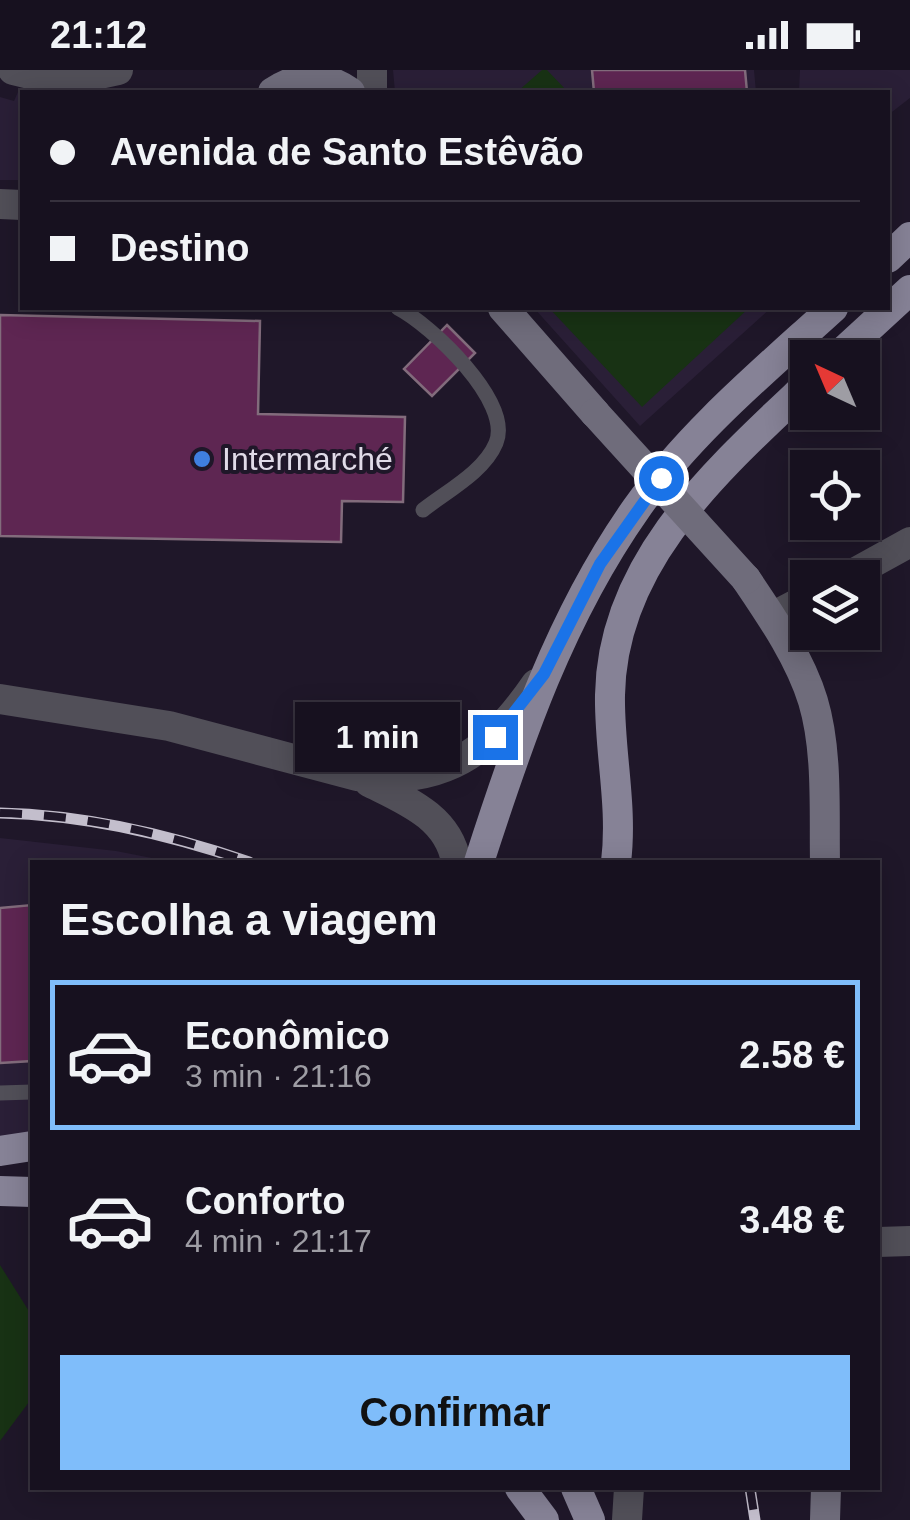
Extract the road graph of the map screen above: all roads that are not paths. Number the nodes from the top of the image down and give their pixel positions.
1 (13, 70) edge
2 (118, 70) edge
3 (313, 74) edge
4 (277, 90) edge
5 (346, 90) edge
6 (910, 237) edge
7 (890, 256) edge
8 (910, 290) edge
9 (890, 308) edge
10 (402, 310) edge
11 (505, 310) edge
12 (831, 310) edge
13 (888, 310) edge
14 (856, 340) edge
15 (790, 402) edge
16 (423, 510) dead end
17 (910, 542) edge
18 (878, 560) edge
19 (790, 608) edge
20 (772, 617) junction
21 (544, 674) junction
22 (0, 699) edge
23 (357, 776) junction
24 (455, 860) edge
25 (479, 860) edge
26 (616, 860) edge
27 (824, 860) edge
28 (30, 1092) edge
29 (0, 1094) edge
30 (30, 1146) edge
31 (0, 1152) edge
32 (0, 1191) edge
33 (30, 1192) edge
34 (910, 1241) edge
35 (880, 1242) edge
36 (522, 1490) edge
37 (577, 1490) edge
38 (629, 1490) edge
39 (826, 1490) edge
40 (544, 1520) edge
41 (590, 1520) edge
42 (627, 1520) edge
43 (826, 1520) edge

1 - 2 street
3 - 4 main road
3 - 5 main road
6 - 7 main road
8 - 9 main road
10 - 16 lane
11 - 20 main road, bridge
12 - 21 main road
13 - 14 main road
15 - 26 main road
17 - 18 street
19 - 20 street
20 - 27 main road
21 - 23 street
21 - 25 main road
22 - 23 street
23 - 24 street
28 - 29 lane
30 - 31 main road
32 - 33 main road
34 - 35 street
36 - 40 main road
37 - 41 main road
38 - 42 street
39 - 43 main road

